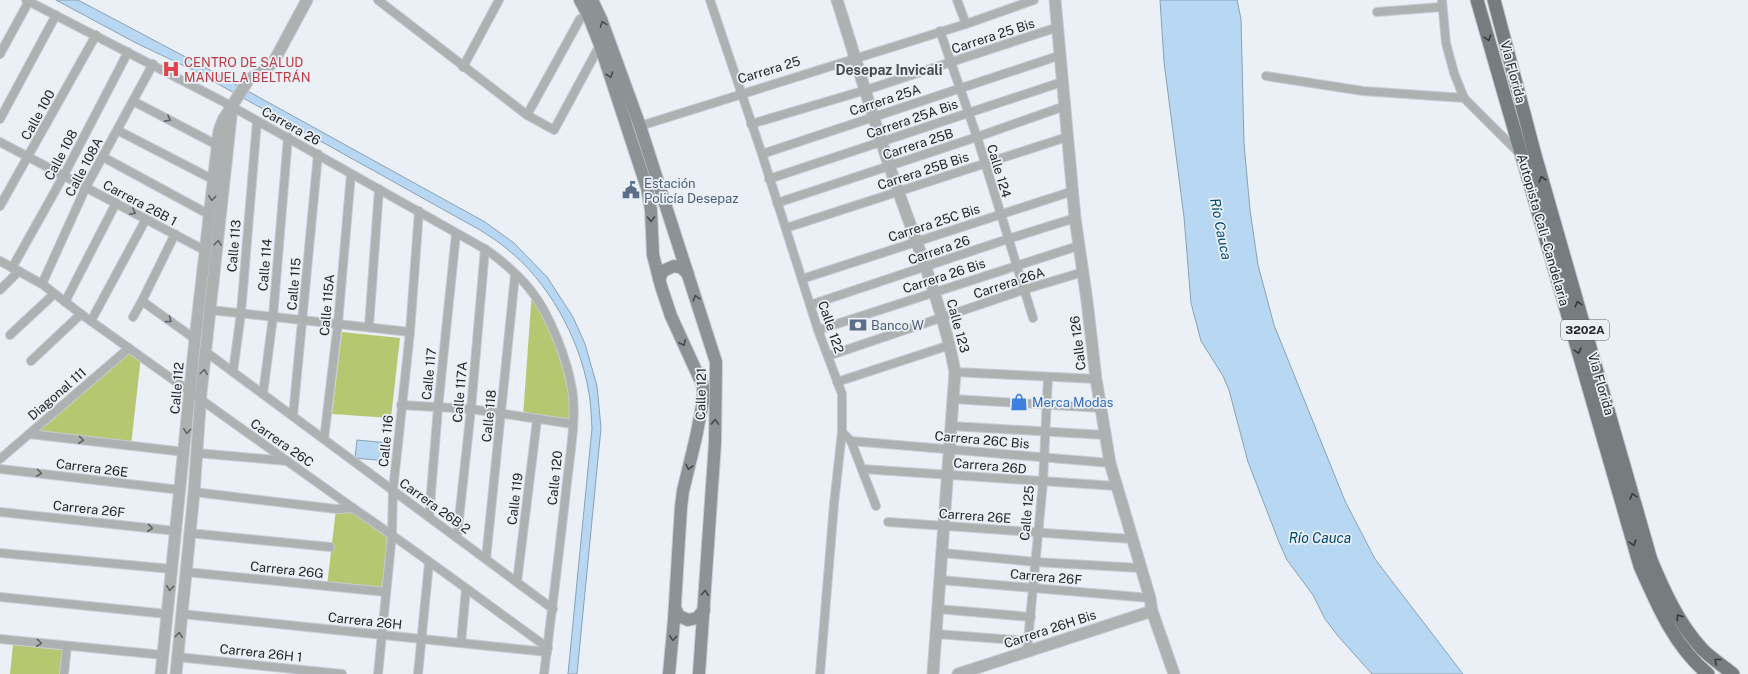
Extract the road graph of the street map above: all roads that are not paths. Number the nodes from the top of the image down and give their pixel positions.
1 (307, 0) edge
2 (378, 0) edge
3 (499, 0) edge
4 (580, 0) edge
5 (592, 0) edge
6 (710, 0) edge
7 (837, 0) edge
8 (957, 0) edge
9 (1034, 0) edge
10 (1054, 0) edge
11 (1478, 0) edge
12 (1494, 0) edge
13 (28, 1) edge
14 (1441, 3) edge
15 (1377, 12) dead end
16 (56, 15) junction
17 (580, 20) dead end
18 (966, 24) junction
19 (1058, 27) junction
20 (940, 31) junction
21 (96, 35) junction
22 (600, 46) junction
23 (128, 52) junction
24 (0, 54) edge
25 (1061, 55) junction
26 (856, 58) junction
27 (951, 63) junction
28 (153, 64) junction
29 (463, 66) junction
30 (1266, 76) dead end
31 (1062, 82) junction
32 (960, 88) junction
33 (866, 90) junction
34 (741, 93) junction
35 (1464, 98) junction
36 (134, 101) junction
37 (233, 105) junction
38 (1065, 106) junction
39 (968, 113) junction
40 (526, 115) junction
41 (874, 116) junction
42 (0, 119) edge
43 (257, 121) junction
44 (751, 124) junction
45 (634, 128) junction
46 (117, 130) junction
47 (288, 137) junction
48 (976, 137) junction
49 (1067, 137) junction
50 (0, 142) edge
51 (882, 142) junction
52 (217, 145) junction
53 (318, 154) junction
54 (762, 154) junction
55 (28, 156) junction
56 (1521, 156) junction
57 (103, 157) junction
58 (984, 163) junction
59 (889, 166) junction
60 (351, 174) junction
61 (64, 175) junction
62 (769, 178) junction
63 (214, 180) junction
64 (86, 187) junction
65 (379, 189) junction
66 (1073, 191) junction
67 (898, 192) junction
68 (777, 203) junction
69 (116, 204) junction
70 (0, 206) edge
71 (419, 211) junction
72 (1000, 214) junction
73 (210, 215) junction
74 (1075, 218) junction
75 (146, 219) junction
76 (786, 228) junction
77 (175, 234) junction
78 (456, 234) junction
79 (1008, 239) junction
80 (917, 242) junction
81 (1078, 246) junction
82 (485, 249) junction
83 (206, 251) junction
84 (0, 261) edge
85 (1016, 266) junction
86 (926, 267) junction
87 (16, 270) junction
88 (1083, 272) junction
89 (688, 274) junction
90 (515, 275) junction
91 (659, 279) junction
92 (802, 279) junction
93 (42, 284) junction
94 (0, 290) edge
95 (1023, 290) junction
96 (532, 291) joint
97 (934, 292) junction
98 (54, 294) junction
99 (142, 301) junction
100 (65, 302) junction
101 (810, 305) junction
102 (210, 310) junction
103 (241, 313) junction
104 (81, 314) junction
105 (133, 317) dead end
106 (273, 317) junction
107 (942, 318) junction
108 (1034, 318) dead end
109 (303, 320) junction
110 (91, 321) junction
111 (338, 323) junction
112 (369, 326) junction
113 (818, 330) junction
114 (410, 332) junction
115 (10, 335) dead end
116 (195, 339) junction
117 (950, 346) junction
118 (129, 348) junction
119 (206, 352) junction
120 (828, 356) junction
121 (31, 361) dead end
122 (233, 372) junction
123 (955, 372) junction
124 (1048, 377) junction
125 (1096, 379) junction
126 (837, 382) junction
127 (191, 392) junction
128 (263, 394) junction
129 (200, 399) junction
130 (953, 399) junction
131 (1046, 404) junction
132 (401, 405) junction
133 (438, 408) junction
134 (1101, 408) junction
135 (471, 409) junction
136 (502, 413) junction
137 (293, 416) junction
138 (537, 420) junction
139 (573, 424) junction
140 (952, 426) junction
141 (1044, 431) junction
142 (842, 432) junction
143 (29, 434) junction
144 (1105, 435) junction
145 (324, 439) junction
146 (851, 441) junction
147 (950, 448) junction
148 (184, 452) junction
149 (197, 453) junction
150 (1043, 457) junction
151 (0, 459) edge
152 (287, 461) junction
153 (1110, 463) junction
154 (0, 469) edge
155 (862, 469) junction
156 (948, 474) junction
157 (1042, 482) junction
158 (1116, 486) junction
159 (180, 490) junction
160 (393, 490) junction
161 (194, 492) junction
162 (876, 506) dead end
163 (353, 508) junction
164 (0, 512) edge
165 (429, 517) junction
166 (888, 522) dead end
167 (944, 526) junction
168 (176, 531) junction
169 (1037, 533) junction
170 (190, 534) junction
171 (392, 534) junction
172 (457, 537) junction
173 (1132, 540) junction
174 (330, 546) dead end
175 (0, 553) edge
176 (943, 553) junction
177 (486, 559) junction
178 (1035, 562) junction
179 (430, 563) junction
180 (1140, 568) junction
181 (172, 569) junction
182 (186, 572) junction
183 (940, 580) junction
184 (517, 582) junction
185 (1033, 588) junction
186 (466, 589) junction
187 (386, 592) junction
188 (0, 597) edge
189 (1150, 598) junction
190 (553, 608) junction
191 (675, 608) junction
192 (938, 609) junction
193 (704, 610) junction
194 (1152, 611) junction
195 (167, 614) junction
196 (182, 614) junction
197 (1031, 617) junction
198 (382, 634) junction
199 (936, 634) junction
200 (0, 639) edge
201 (422, 639) junction
202 (461, 643) junction
203 (67, 646) junction
204 (1028, 646) junction
205 (547, 650) junction
206 (163, 655) junction
207 (177, 657) junction
208 (64, 674) edge
209 (161, 674) edge
210 (176, 674) edge
211 (342, 674) edge
212 (378, 674) edge
213 (418, 674) edge
214 (544, 674) edge
215 (669, 674) edge
216 (699, 674) edge
217 (820, 674) edge
218 (933, 674) edge
219 (958, 674) edge
220 (1174, 674) edge
221 (1708, 674) edge
222 (1733, 674) edge

1 - 37 street, Calle 112
2 - 29 street
3 - 29 street
4 - 22 main road
45 -> 5 main road
6 - 34 street, Calle 122
7 - 26 street, Calle 123
8 - 18 street
9 - 18 street, Carrera 25
10 - 19 street, Calle 126
11 -> 56 main road, Autopista Cali - Candelaria / 3202A
222 -> 12 main road, Via Florida / 3202A
13 - 16 street, Carrera 26
13 - 24 street
14 - 15 street
14 - 35 street
16 - 21 street, Carrera 26
16 - 42 street
17 - 40 street
18 - 20 street, Carrera 25
19 - 25 street, Calle 126
19 - 27 street, Carrera 25 Bis
20 - 26 street, Carrera 25
20 - 27 street, Calle 124
21 - 23 street, Carrera 26
21 - 55 street, Calle 100
22 - 40 street
22 -> 45 main road
23 - 28 street, Carrera 26
23 - 61 street, Calle 108
25 - 31 street, Calle 126
25 - 32 street, Carrera 25A
26 - 33 street, Calle 123
26 - 34 street, Carrera 25
27 - 32 street, Calle 124
27 - 33 street, Carrera 25 Bis
28 - 36 street, Calle 108A
28 - 37 street, Carrera 26
29 - 40 street
30 - 35 street
31 - 38 street, Calle 126
31 - 39 street, Carrera 25A Bis
32 - 39 street, Calle 124
32 - 41 street, Carrera 25A
33 - 41 street, Calle 123
33 - 44 street, Carrera 25 Bis
34 - 44 street, Calle 122
34 - 45 street, Carrera 25
35 - 56 street
36 - 46 street, Calle 108A
36 -> 52 street
37 - 43 street, Carrera 26
37 - 52 street, Calle 112
102 -> 37 street, Calle 112
38 - 48 street, Carrera 25B
38 - 49 street, Calle 126
39 - 48 street, Calle 124
39 - 51 street, Carrera 25A Bis
41 - 51 street, Calle 123
41 - 54 street, Carrera 25A
43 - 47 street, Carrera 26
43 - 103 street, Calle 113
44 - 54 street, Calle 122
45 - 89 main road, Calle 121
45 -> 91 main road, Calle 121
46 - 57 street, Calle 108A
46 - 63 street
47 - 53 street, Carrera 26
47 - 106 street, Calle 114
48 - 58 street, Calle 124
48 - 59 street, Carrera 25B
49 - 58 street, Carrera 25B Bis
49 - 66 street, Calle 126
50 - 55 street, Carrera 26B 1
51 - 59 street, Calle 123
51 - 62 street, Carrera 25A Bis
52 - 63 street, Calle 112
53 - 60 street, Carrera 26
53 - 109 street, Calle 115
54 - 62 street, Calle 122
55 - 61 street, Carrera 26B 1
55 - 70 street, Calle 100
56 -> 221 main road, Autopista Cali - Candelaria / 3202A
57 - 64 street, Calle 108A
57 - 73 street
58 - 67 street, Carrera 25B Bis
58 - 72 street, Calle 124
59 - 67 street, Calle 123
59 - 68 street, Carrera 25B
60 - 65 street, Carrera 26
60 - 111 street, Calle 115A
61 - 64 street, Carrera 26B 1
61 - 87 street, Calle 108
62 - 68 street, Calle 122
63 -> 73 street, Calle 112
64 - 69 street, Carrera 26B 1
64 - 93 street, Calle 108A
65 - 71 street, Carrera 26
65 - 112 street
66 - 72 street, Carrera 25C Bis
66 - 74 street, Calle 126
67 - 76 street, Carrera 25B Bis
67 - 80 street, Calle 123
68 - 76 street, Calle 122
69 -> 75 street, Carrera 26B 1
69 - 100 street
71 - 78 street, Carrera 26
71 - 114 street, Calle 116
72 - 79 street, Calle 124
72 - 80 street, Carrera 25C Bis
73 - 83 street, Calle 112
74 - 79 street, Carrera 26
74 - 81 street, Calle 126
75 - 77 street, Carrera 26B 1
75 - 110 street
76 - 92 street, Calle 122
77 - 83 street, Carrera 26B 1
77 - 99 street
78 - 82 street, Carrera 26
78 - 133 street, Calle 117
79 - 85 street, Calle 124
79 - 86 street, Carrera 26
80 - 86 street, Calle 123
80 - 92 street, Carrera 25C Bis
81 - 85 street, Carrera 26 Bis
81 - 88 street, Calle 126
82 - 90 street, Carrera 26
82 - 135 street, Calle 117A
83 - 116 street, Calle 112
84 - 87 street, Carrera 26C
85 - 95 street, Calle 124
85 - 97 street, Carrera 26 Bis
86 - 97 street, Calle 123
86 - 101 street, Carrera 26
87 - 93 street, Carrera 26C
87 - 94 street, Calle 108
88 - 95 street, Carrera 26A
88 - 125 street, Calle 126
89 - 91 main road
193 -> 89 main road, Calle 121
90 - 96 street, Carrera 26
90 - 136 street, Calle 118
91 -> 191 main road, Calle 121
92 - 101 street, Calle 122
93 - 98 street, Carrera 26C
95 - 107 street, Carrera 26A
95 - 108 street, Calle 124
96 - 139 street, Calle 120
97 - 107 street, Calle 123
97 - 113 street, Carrera 26 Bis
98 - 100 street, Carrera 26C
98 - 115 street
99 - 105 street
99 -> 116 street
100 - 104 street, Carrera 26C
101 - 113 street, Calle 122
102 - 103 street
102 - 119 street, Calle 112
103 - 106 street
103 - 122 street, Calle 113
104 - 110 street, Carrera 26C
104 - 121 street
106 - 109 street
106 - 128 street, Calle 114
107 - 117 street, Calle 123
107 - 120 street, Carrera 26A
109 - 111 street
109 - 137 street, Calle 115
110 - 118 street, Carrera 26C
111 - 112 street
111 - 145 street, Calle 115A
112 - 114 street
113 - 120 street, Calle 122
114 - 132 street, Calle 116
116 - 127 street, Calle 112
117 - 123 street, Calle 123
117 - 126 street
118 - 127 street, Carrera 26C
118 - 143 street, Diagonal 111
119 - 122 street, Carrera 26B 2
129 -> 119 street, Calle 112
120 - 126 street, Calle 122
122 - 128 street, Carrera 26B 2
123 - 124 street
123 - 130 street, Calle 123
124 - 125 street
124 - 131 street, Calle 125
125 - 134 street, Calle 126
126 - 142 street, Calle 122
127 - 129 street, Carrera 26C
127 -> 148 street, Calle 112
128 - 137 street, Carrera 26B 2
129 - 149 street, Calle 112
129 - 152 street, Carrera 26C
130 - 131 street
130 - 140 street, Calle 123
131 - 134 street
131 - 141 street, Calle 125
132 - 133 street
132 - 160 street, Calle 116
133 - 135 street
133 - 165 street, Calle 117
134 - 144 street, Calle 126
135 - 136 street
135 - 172 street, Calle 117A
136 - 138 street
136 - 177 street, Calle 118
137 - 145 street, Carrera 26B 2
138 - 139 street
138 - 184 street, Calle 119
139 - 190 street, Calle 120
140 - 141 street
140 - 147 street, Calle 123
141 - 144 street
141 - 150 street, Calle 125
142 - 146 street
142 - 217 street, Calle 122
143 -> 148 street
143 - 151 street, Diagonal 111
144 - 153 street, Calle 126
145 - 160 street, Carrera 26B 2
146 - 147 street, Carrera 26C Bis
146 - 155 street
147 - 150 street, Carrera 26C Bis
147 - 156 street, Calle 123
148 - 159 street, Calle 112
149 - 152 street
149 - 161 street, Calle 112
150 - 153 street, Carrera 26C Bis
150 - 157 street, Calle 125
152 - 163 street, Carrera 26C
153 - 158 street, Calle 126
154 -> 159 street, Carrera 26E
155 - 156 street, Carrera 26D
155 - 162 street
156 - 157 street, Carrera 26D
156 - 167 street, Calle 123
157 - 158 street, Carrera 26D
157 - 169 street, Calle 125
158 - 173 street, Calle 126
159 - 168 street, Calle 112
160 - 165 street, Carrera 26B 2
160 - 171 street, Calle 116
161 - 163 street
161 - 170 street, Calle 112
163 - 171 street, Carrera 26C
164 -> 168 street, Carrera 26F
165 - 172 street, Carrera 26B 2
166 - 167 street, Carrera 26E
167 - 169 street, Carrera 26E
167 - 176 street, Calle 123
168 - 181 street, Calle 112
169 - 173 street, Carrera 26E
169 - 178 street, Calle 125
170 - 174 street
170 - 182 street, Calle 112
171 - 179 street, Carrera 26C
171 - 187 street, Calle 116
172 - 177 street, Carrera 26B 2
173 - 180 street, Calle 126
175 - 181 street
176 - 178 street
176 - 183 street, Calle 123
177 - 184 street, Carrera 26B 2
178 - 180 street
178 - 185 street, Calle 125
179 - 186 street, Carrera 26C
179 - 201 street
180 - 189 street, Calle 126
181 -> 195 street, Calle 112
182 - 187 street, Carrera 26G
182 - 196 street, Calle 112
183 - 185 street, Carrera 26F
183 - 192 street, Calle 123
184 - 190 street, Carrera 26B 2
185 - 189 street, Carrera 26F
185 - 197 street, Calle 125
186 - 202 street
186 - 205 street, Carrera 26C
187 - 198 street, Calle 116
188 - 195 street
189 - 194 street, Calle 126
190 - 205 street, Calle 120
191 - 193 main road
191 -> 215 main road, Calle 121
192 - 197 street
192 - 199 street, Calle 123
193 - 216 main road, Calle 121
194 - 204 street, Carrera 26H Bis
194 - 220 street, Calle 126
195 - 206 street, Calle 112
196 - 198 street, Carrera 26H
207 -> 196 street, Calle 112
197 - 204 street, Calle 125
198 - 201 street, Carrera 26H
198 - 212 street, Calle 116
199 - 204 street
199 - 218 street, Calle 123
200 -> 203 street
201 - 202 street, Carrera 26H
201 - 213 street
202 - 205 street, Carrera 26H
203 - 206 street
203 - 208 street
204 - 219 street, Carrera 26H Bis
205 - 214 street, Calle 120
206 - 209 street, Calle 112
207 - 210 street, Calle 112
207 - 211 street, Carrera 26H 1

